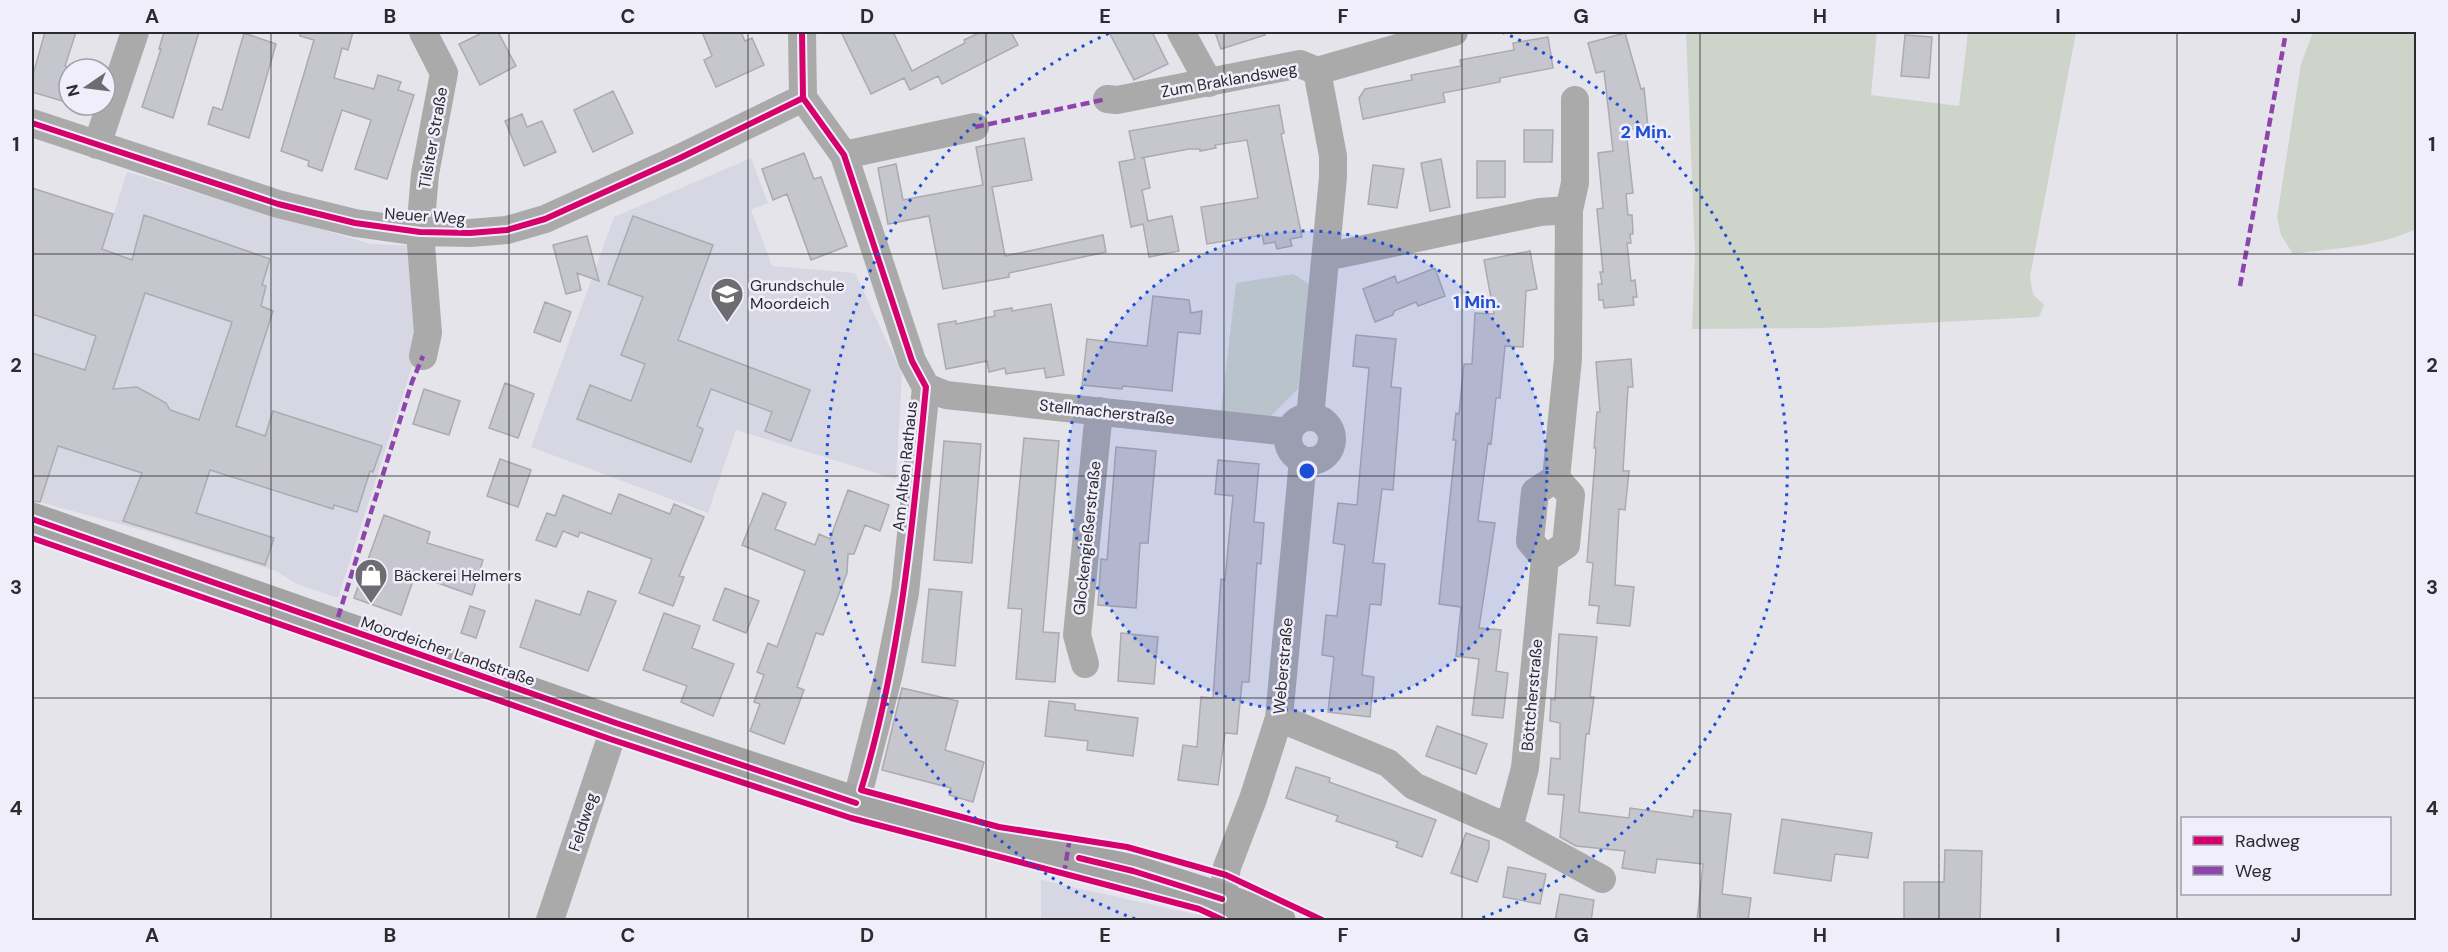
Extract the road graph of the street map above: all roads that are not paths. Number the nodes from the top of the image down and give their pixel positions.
1 (135, 32) edge
2 (423, 32) edge
3 (802, 32) edge
4 (1181, 32) edge
5 (1454, 32) edge
6 (1317, 71) junction
7 (1209, 83) junction
8 (803, 98) junction
9 (1107, 99) dead end
10 (1575, 100) dead end
11 (32, 123) edge
12 (975, 127) dead end
13 (97, 145) junction
14 (844, 155) junction
15 (1569, 210) junction
16 (420, 232) junction
17 (1326, 257) junction
18 (423, 356) dead end
19 (926, 387) junction
20 (1099, 411) junction
21 (1299, 424) junction
22 (1304, 460) junction
23 (32, 519) edge
24 (1085, 664) dead end
25 (1279, 718) junction
26 (615, 723) junction
27 (856, 803) junction
28 (1509, 828) junction
29 (1602, 879) dead end
30 (1222, 899) junction
31 (550, 921) edge
32 (1279, 921) edge

1 - 13 street
2 - 16 street, Tilsiter Straße
3 - 8 street
4 - 7 street
5 - 6 street, Zum Braklandsweg
6 - 7 street, Zum Braklandsweg
6 - 17 street
7 - 9 street, Zum Braklandsweg
8 - 14 street
8 - 16 street, Neuer Weg
10 - 15 street, Böttcherstraße
11 - 13 street, Neuer Weg
12 - 14 street
13 - 16 street, Neuer Weg
14 - 19 street, Am Alten Rathaus
15 - 17 street
15 - 28 street, Böttcherstraße
16 - 18 street, Tilsiter Straße
17 - 21 street
19 - 20 street, Stellmacherstraße
19 - 27 street, Am Alten Rathaus
20 - 21 street, Stellmacherstraße
20 - 24 street, Glockengießerstraße
21 - 22 street
21 - 22 street
22 - 25 street, Weberstraße
23 - 26 main road, Moordeicher Landstraße
25 - 28 street
25 - 30 street, Weberstraße
26 - 27 main road, Moordeicher Landstraße
26 - 31 street, Feldweg
27 - 30 main road, Moordeicher Landstraße
28 - 29 street
30 - 32 main road, Moordeicher Landstraße

